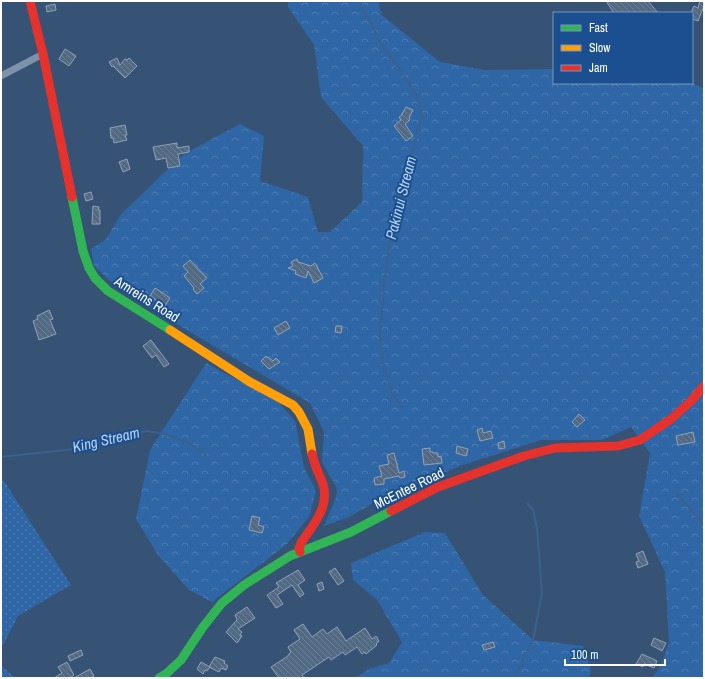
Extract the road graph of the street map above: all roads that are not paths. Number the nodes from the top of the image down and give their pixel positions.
1 (30, 1) edge
2 (43, 54) junction
3 (1, 76) edge
4 (704, 386) edge
5 (300, 552) junction
6 (159, 678) edge

1 - 2 street, Amreins Road
2 - 3 street
2 - 5 street, Amreins Road
4 - 5 street, McEntee Road
5 - 6 street, McEntee Road

